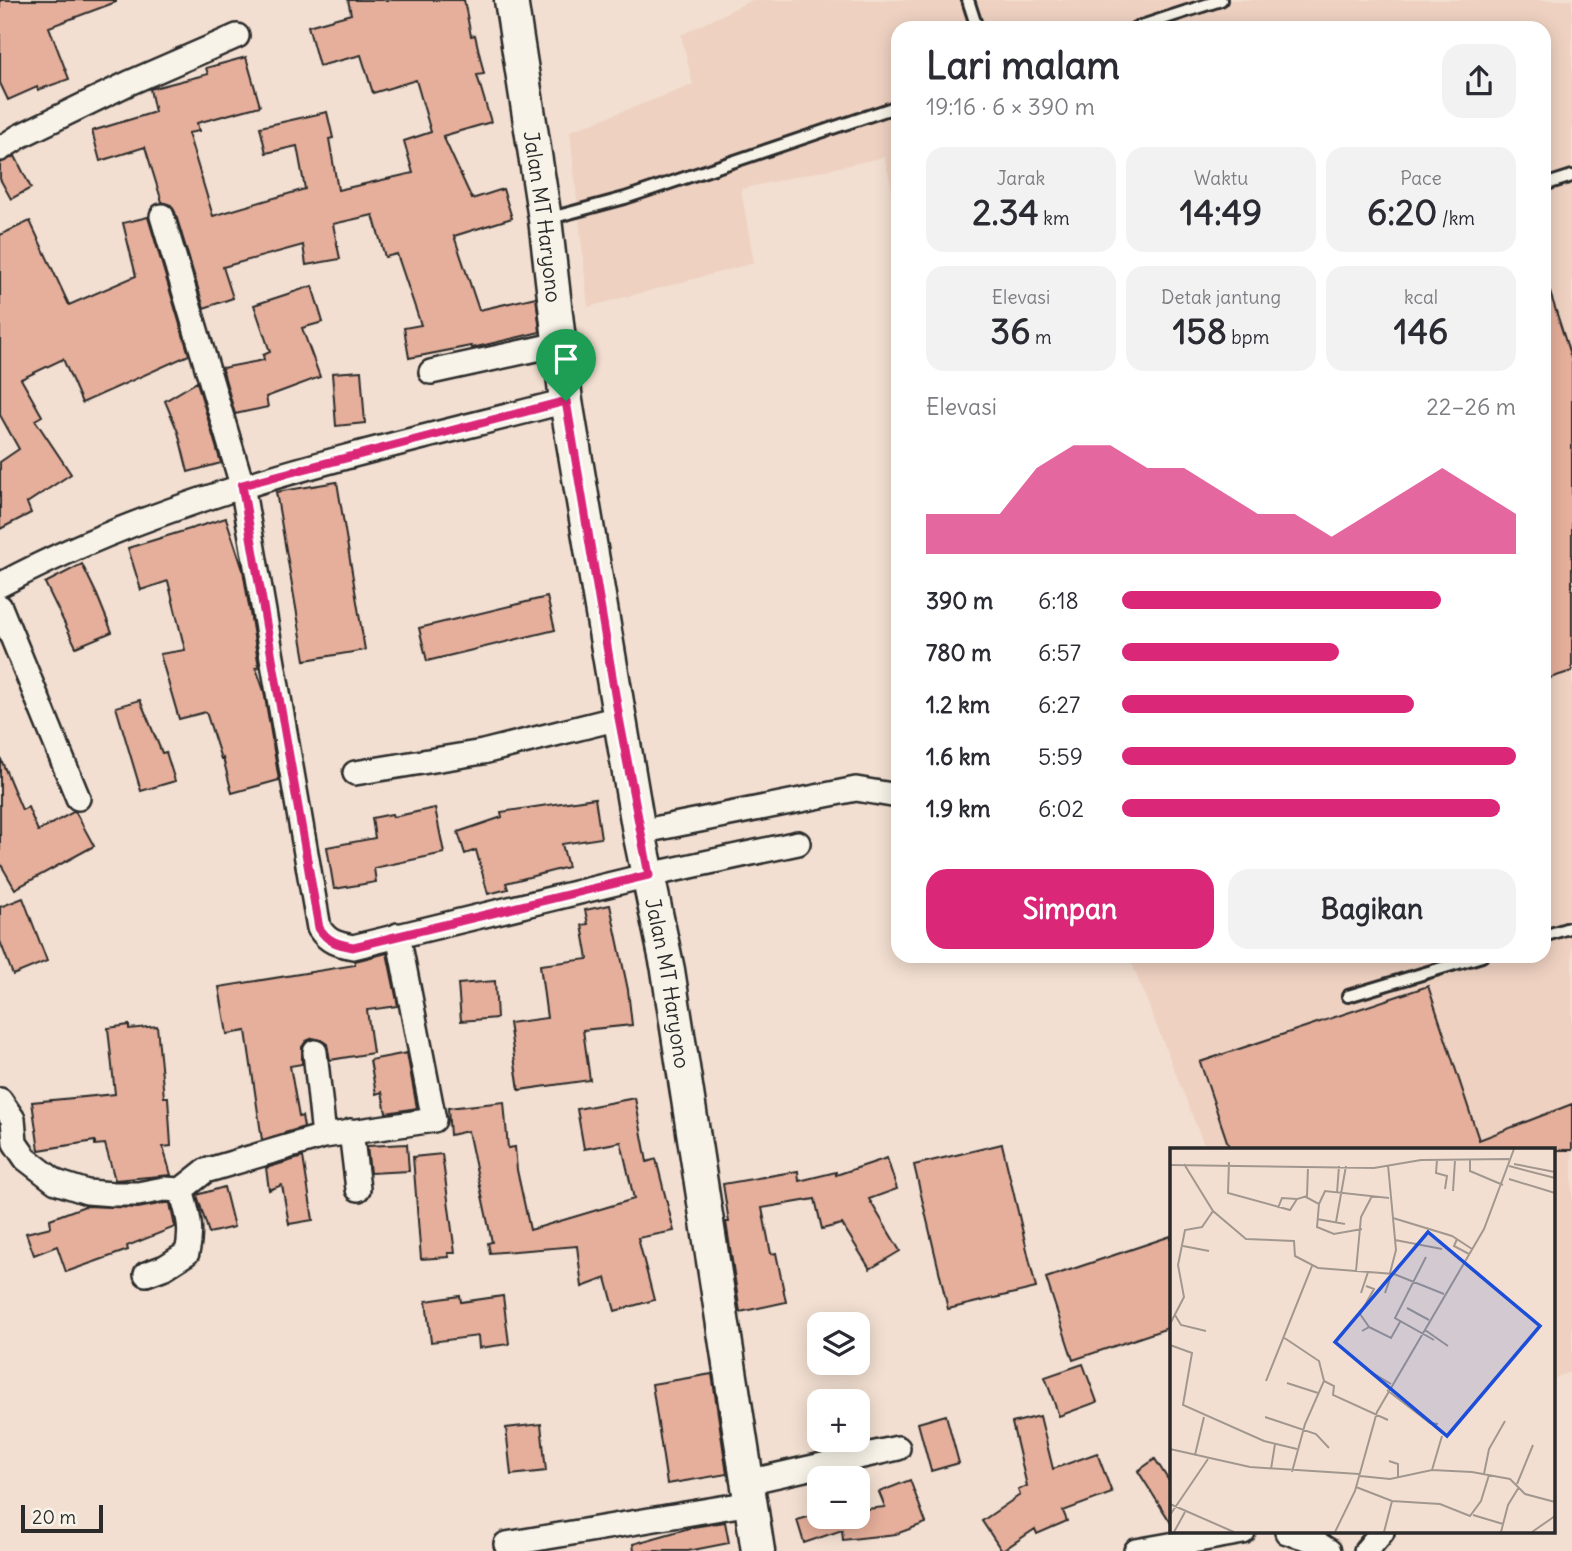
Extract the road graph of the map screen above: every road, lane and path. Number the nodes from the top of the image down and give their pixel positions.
1 (511, 0) edge
2 (968, 0) edge
3 (1221, 0) edge
4 (975, 21) edge
5 (1156, 21) edge
6 (237, 36) dead end
7 (891, 108) edge
8 (0, 149) edge
9 (1572, 176) edge
10 (1551, 183) edge
11 (162, 216) dead end
12 (545, 219) junction
13 (559, 344) junction
14 (431, 372) dead end
15 (566, 401) junction
16 (242, 485) junction
17 (0, 585) edge
18 (0, 607) edge
19 (619, 718) junction
20 (355, 773) dead end
21 (891, 795) edge
22 (78, 798) dead end
23 (639, 832) junction
24 (798, 843) dead end
25 (649, 875) junction
26 (1572, 927) edge
27 (1551, 934) edge
28 (398, 935) junction
29 (1459, 963) edge
30 (1348, 996) dead end
31 (315, 1052) dead end
32 (0, 1100) edge
33 (351, 1131) junction
34 (324, 1136) junction
35 (358, 1189) dead end
36 (181, 1190) junction
37 (146, 1274) dead end
38 (898, 1448) dead end
39 (749, 1492) junction
40 (1232, 1534) edge
41 (1294, 1534) edge
42 (1380, 1534) edge
43 (506, 1544) dead end
44 (758, 1551) edge
45 (1136, 1551) edge
46 (1329, 1551) edge
47 (1366, 1551) edge

1 - 12 main road, Jalan MT Haryono
2 - 4 lane
3 - 5 lane
6 - 8 street
7 - 12 lane
9 - 10 lane
11 - 16 street
12 - 13 main road, Jalan MT Haryono
13 - 14 street
13 - 15 main road, Jalan MT Haryono
15 - 16 street
15 - 19 main road, Jalan MT Haryono
16 - 17 street
16 - 28 street
18 - 22 street
19 - 20 street
19 - 23 main road, Jalan MT Haryono
21 - 23 street
23 - 25 main road, Jalan MT Haryono
24 - 25 street
25 - 28 street
25 - 39 main road, Jalan MT Haryono
26 - 27 lane
28 - 33 street
29 - 30 lane
31 - 34 street
32 - 36 street
33 - 34 street
33 - 35 street
34 - 36 street
36 - 37 street
38 - 39 street
39 - 43 street
39 - 44 main road, Jalan MT Haryono
40 - 45 street
41 - 46 street
42 - 47 street

